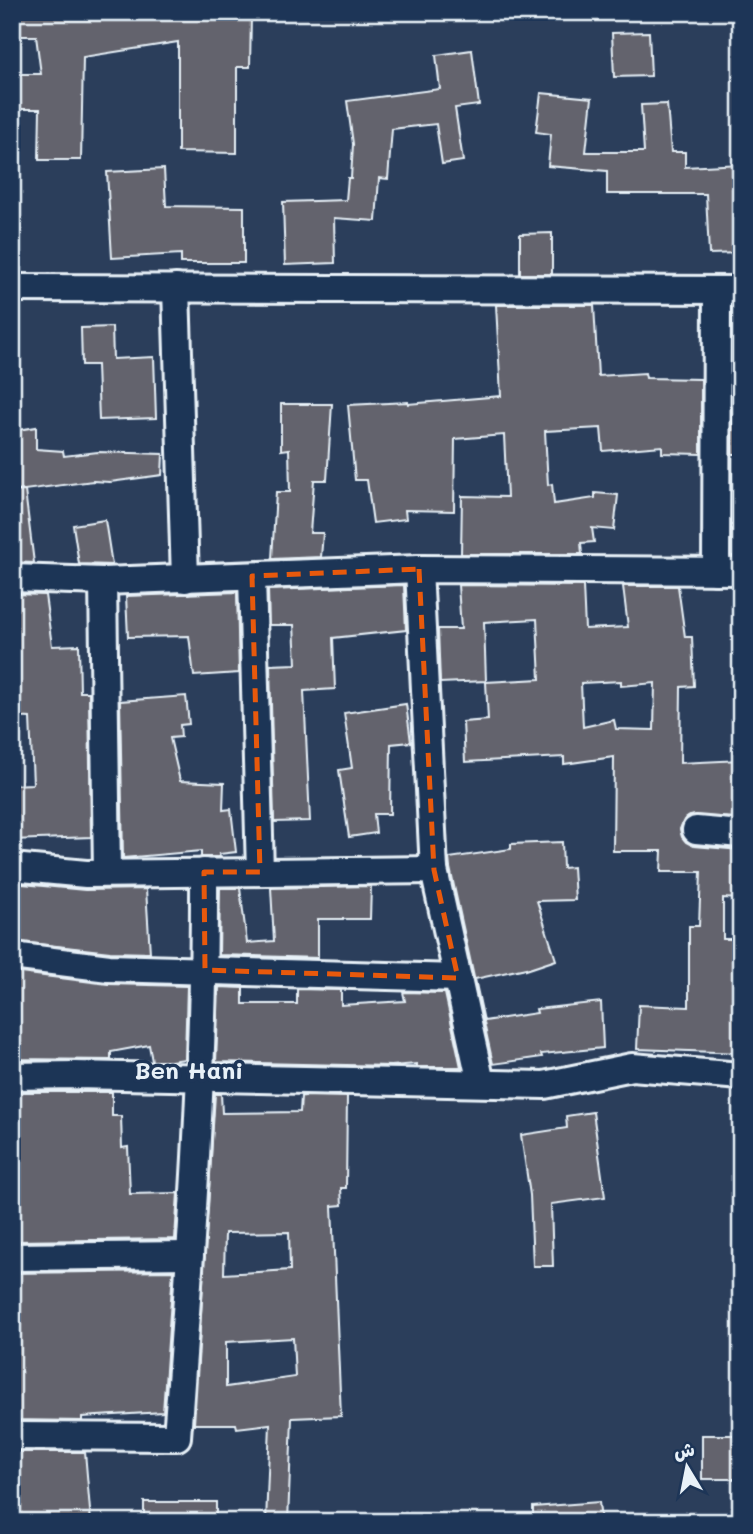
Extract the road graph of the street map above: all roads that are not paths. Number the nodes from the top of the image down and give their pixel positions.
1 (12, 288) edge
2 (176, 288) junction
3 (729, 290) edge
4 (419, 569) junction
5 (728, 571) edge
6 (252, 576) junction
7 (12, 578) edge
8 (186, 579) junction
9 (103, 581) junction
10 (696, 830) dead end
11 (741, 834) edge
12 (12, 867) edge
13 (434, 870) junction
14 (204, 872) junction
15 (260, 872) junction
16 (107, 873) junction
17 (12, 956) edge
18 (205, 970) junction
19 (458, 978) junction
20 (12, 1076) edge
21 (741, 1076) edge
22 (200, 1078) junction
23 (481, 1083) junction
24 (190, 1255) junction
25 (12, 1257) edge
26 (12, 1436) edge

1 - 2 street
2 - 3 street
2 - 8 street
3 - 5 street
4 - 5 street
4 - 6 street
4 - 13 street
6 - 8 street
6 - 15 street
7 - 9 street
8 - 9 street
9 - 16 street
10 - 11 street
12 - 16 street
13 - 15 street
13 - 19 street
14 - 15 street
14 - 16 street
14 - 18 street
17 - 18 street
18 - 19 street
18 - 22 street
19 - 23 street
20 - 22 street
21 - 23 street
22 - 23 street
22 - 24 street
24 - 25 street
24 - 26 street

